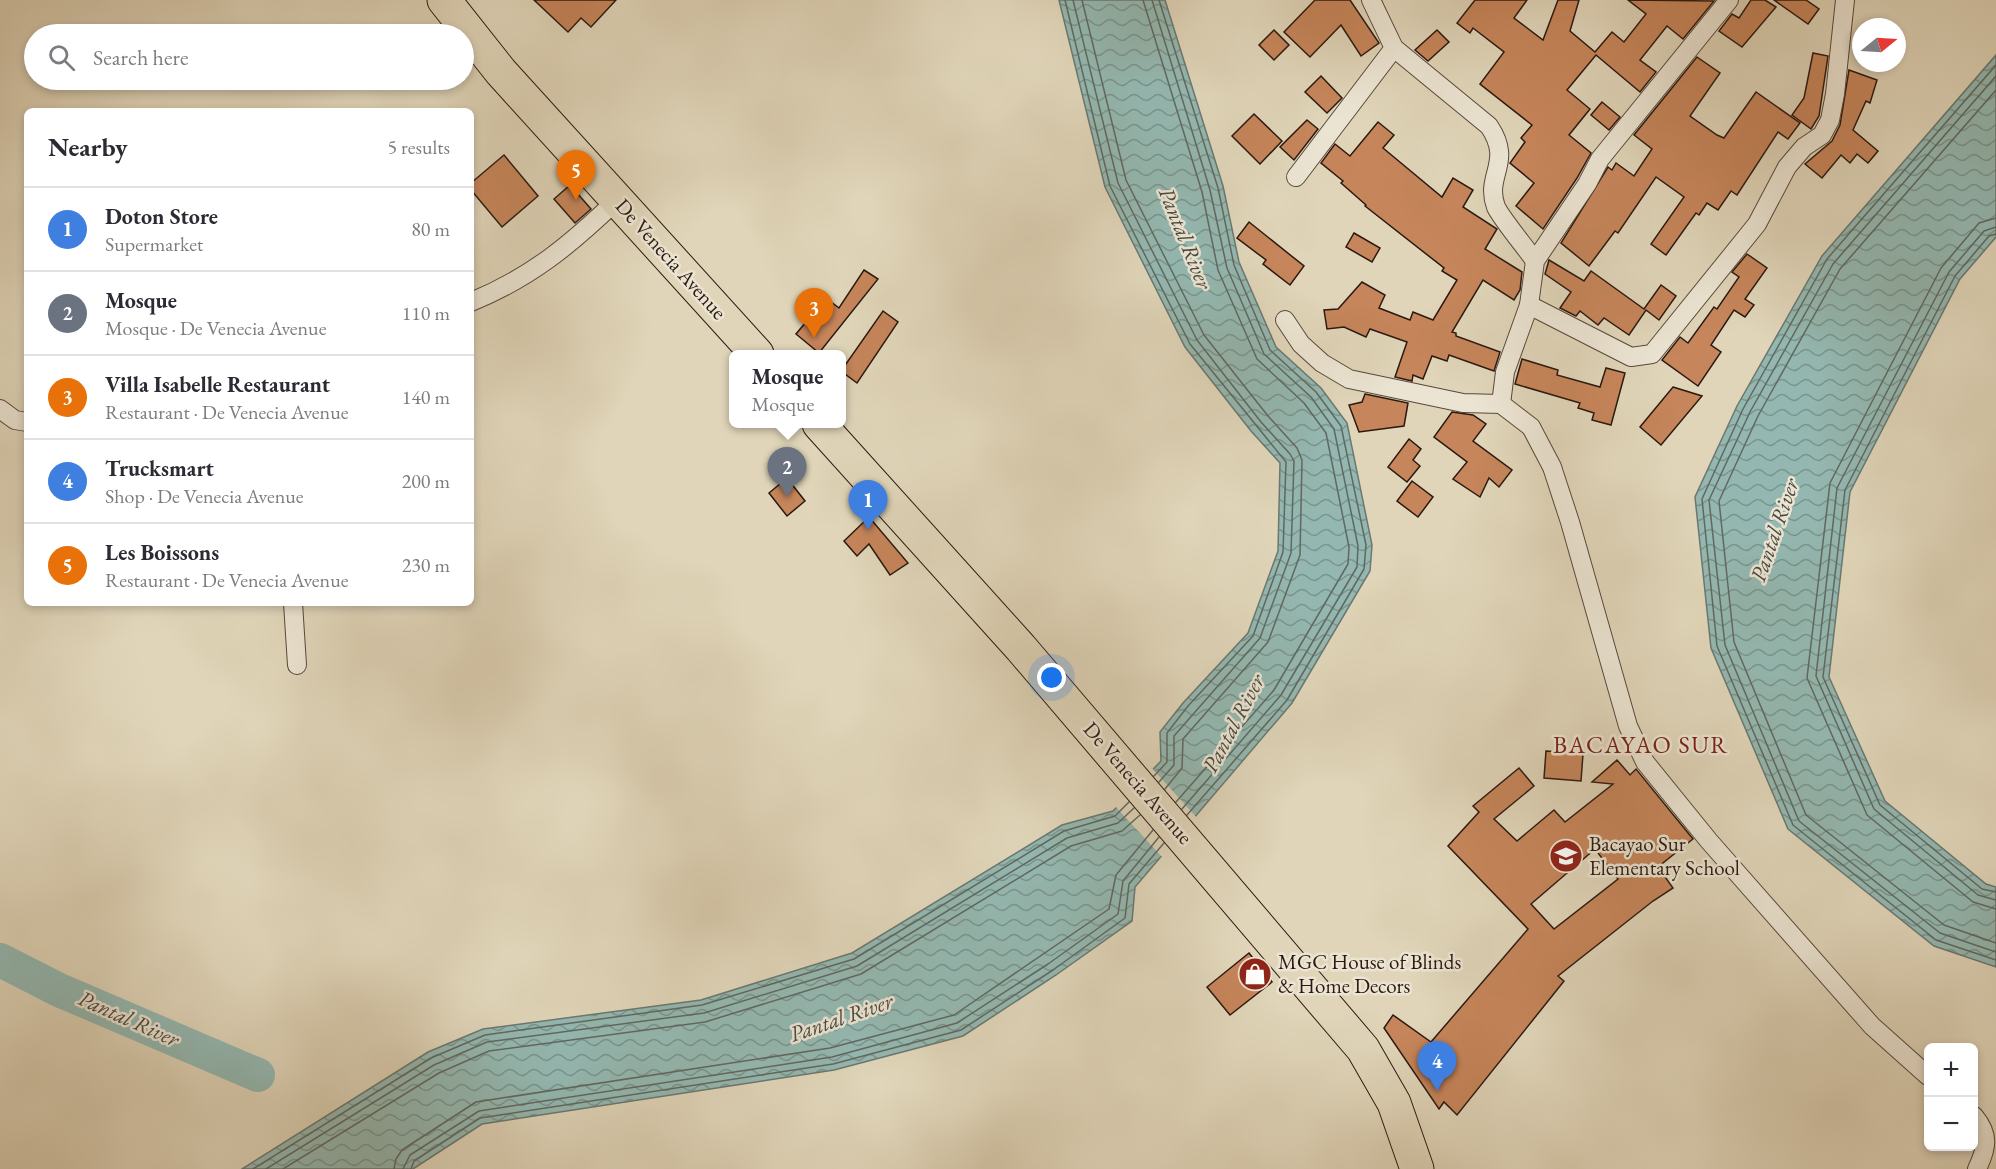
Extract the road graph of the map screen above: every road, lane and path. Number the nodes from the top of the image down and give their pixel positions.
1 (444, 0) edge
2 (1371, 0) edge
3 (1729, 0) edge
4 (1845, 0) edge
5 (463, 24) edge
6 (474, 38) edge
7 (1394, 48) junction
8 (1296, 177) dead end
9 (618, 199) junction
10 (1534, 261) junction
11 (474, 301) edge
12 (1529, 305) junction
13 (1285, 320) dead end
14 (754, 350) edge
15 (1501, 404) junction
16 (0, 409) edge
17 (24, 422) edge
18 (823, 428) edge
19 (293, 606) edge
20 (297, 665) dead end
21 (1924, 1072) edge
22 (1978, 1120) edge
23 (1418, 1169) edge
24 (1977, 1169) edge

1 - 5 highway, De Venecia Avenue
2 - 7 street
3 - 10 street
4 - 12 street
6 - 9 highway, De Venecia Avenue
7 - 8 street
7 - 10 street
9 - 11 street
9 - 14 highway, De Venecia Avenue
10 - 12 street
12 - 15 street
13 - 15 street
15 - 21 street
16 - 17 street
18 - 23 highway, De Venecia Avenue
19 - 20 street
22 - 24 street

